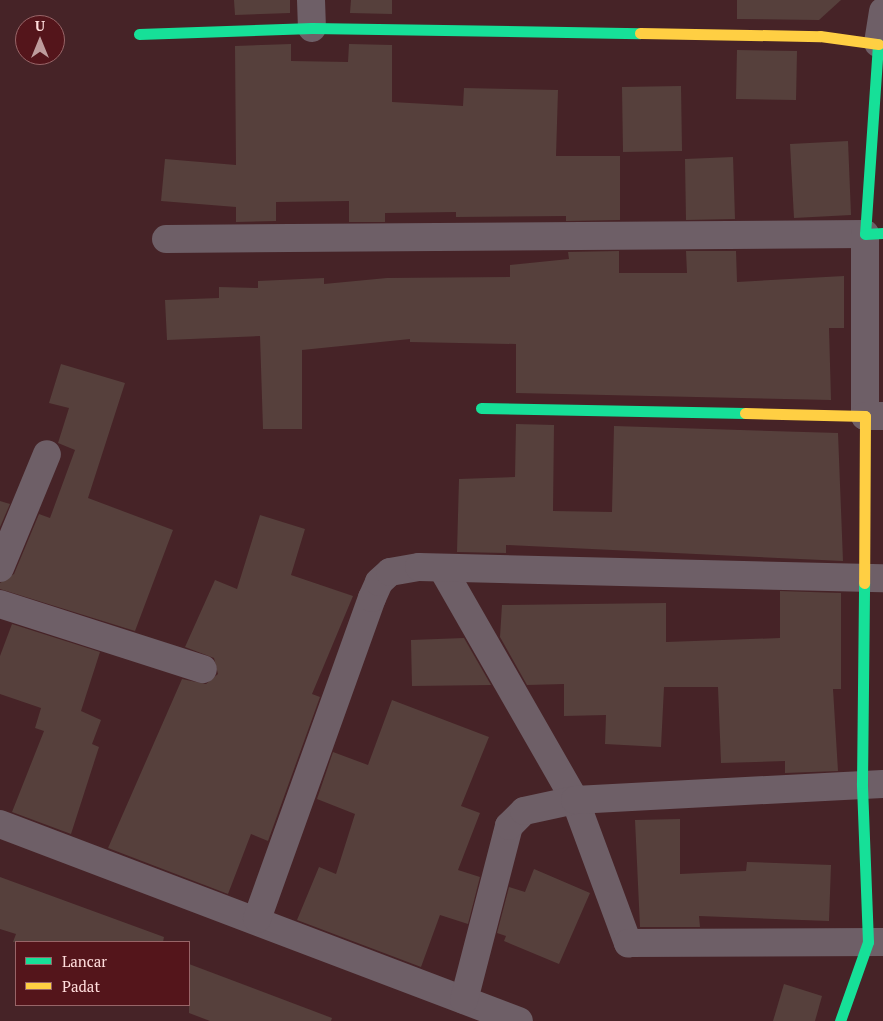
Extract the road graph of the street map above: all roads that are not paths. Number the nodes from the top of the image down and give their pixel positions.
1 (311, 0) edge
2 (883, 11) edge
3 (312, 28) junction
4 (139, 34) dead end
5 (878, 42) junction
6 (874, 234) edge
7 (166, 240) dead end
8 (481, 408) dead end
9 (874, 416) edge
10 (47, 454) dead end
11 (0, 568) edge
12 (442, 568) junction
13 (872, 578) edge
14 (0, 604) edge
15 (203, 669) dead end
16 (872, 784) edge
17 (575, 800) junction
18 (0, 824) edge
19 (257, 919) junction
20 (876, 942) edge
21 (464, 1000) junction
22 (519, 1021) edge
23 (840, 1021) edge

1 - 3 street
2 - 5 street
3 - 4 street
3 - 5 street
5 - 6 street
6 - 7 street
6 - 9 street
8 - 9 street
9 - 13 street
10 - 11 street
12 - 13 street
12 - 17 street
12 - 19 street
13 - 16 street
14 - 15 street
16 - 17 street
16 - 20 street
17 - 20 street
17 - 21 street
18 - 19 street
19 - 21 street
20 - 23 street
21 - 22 street

